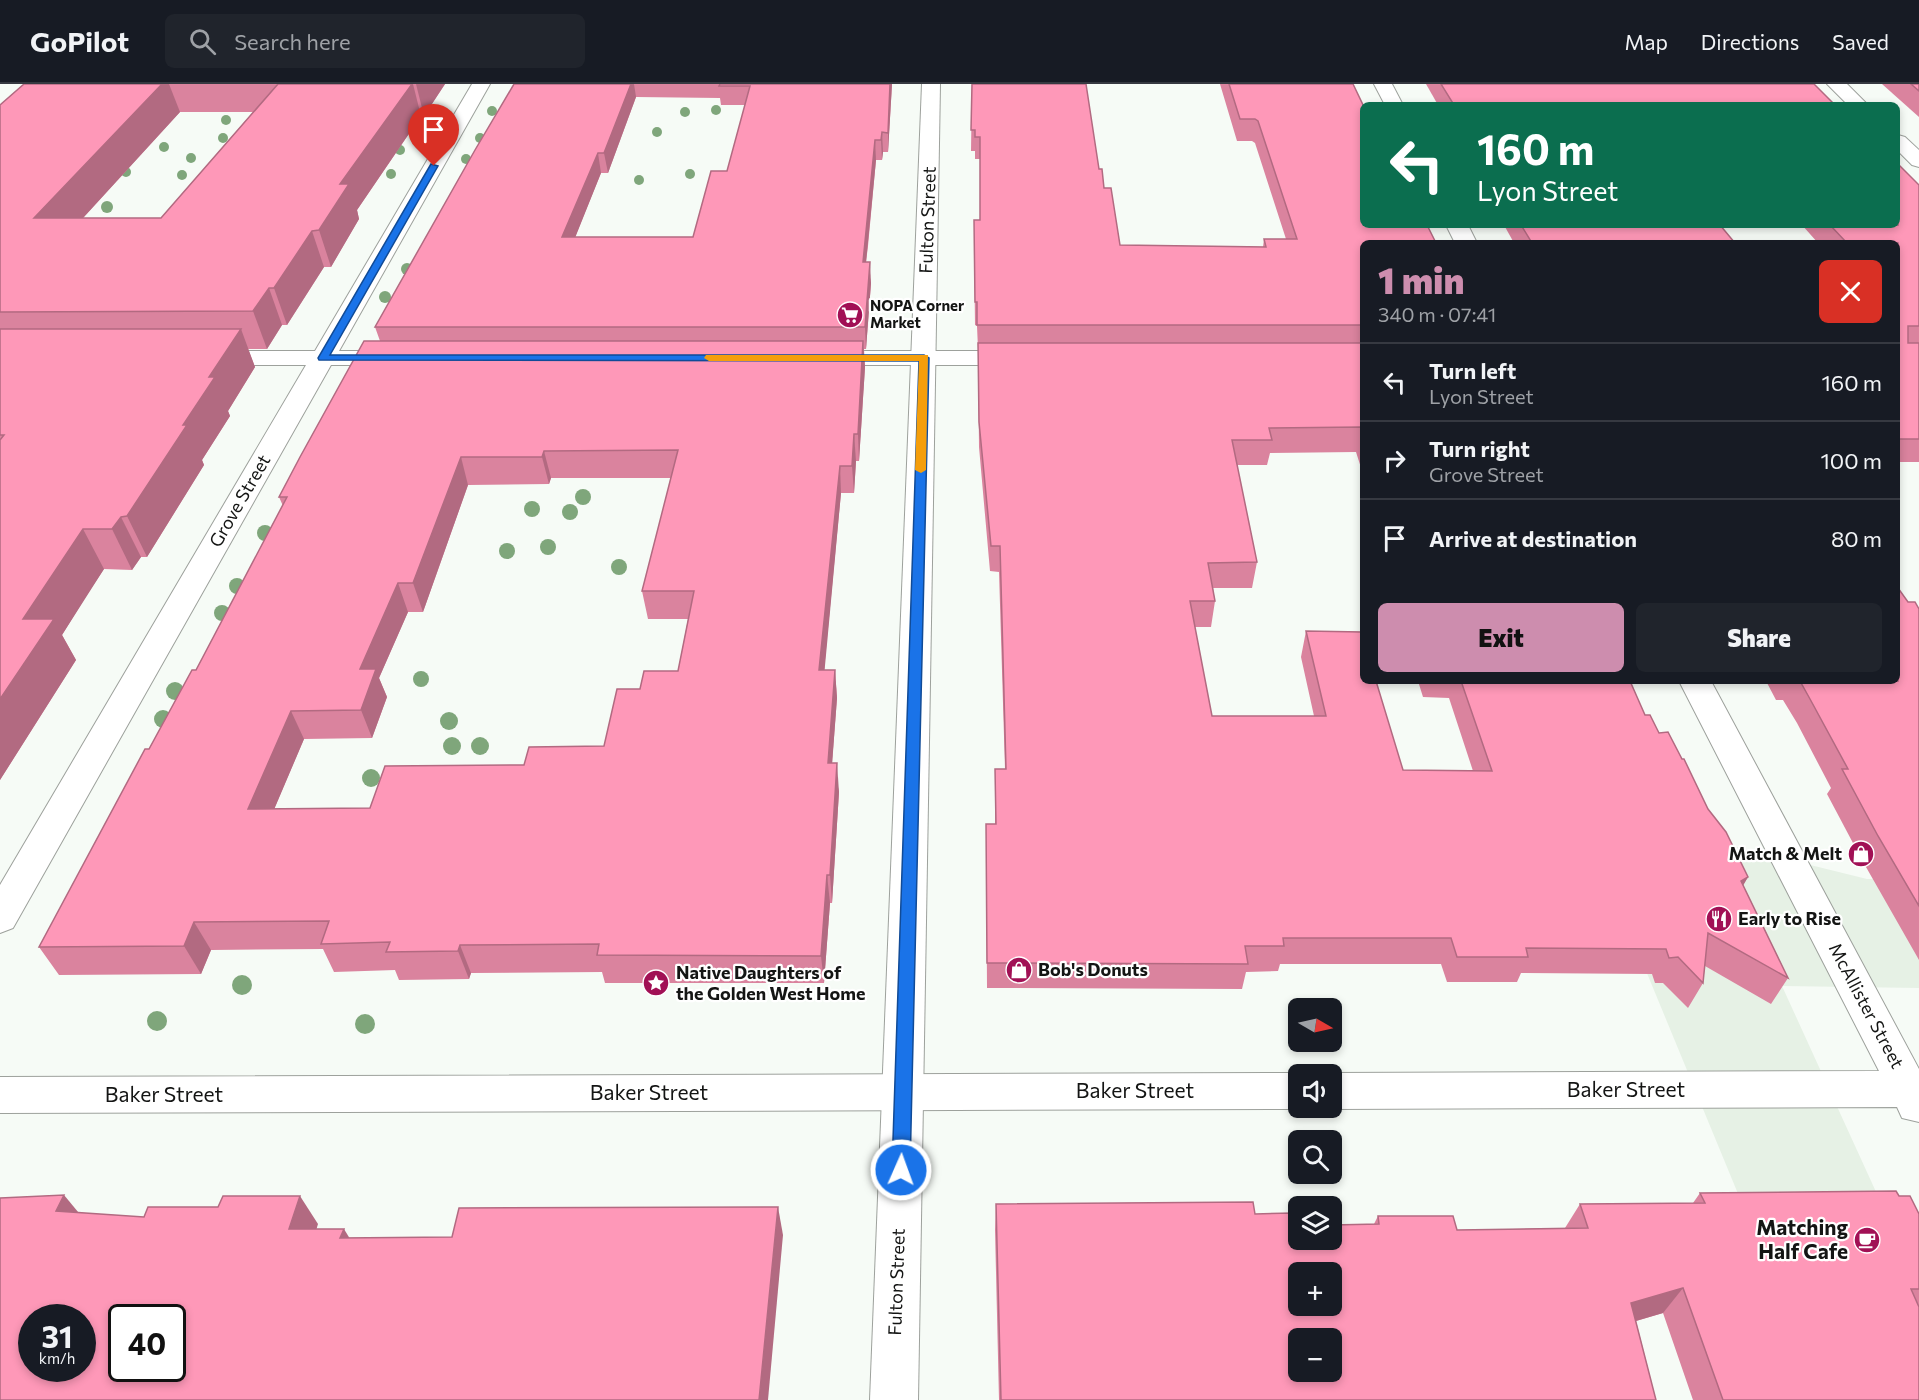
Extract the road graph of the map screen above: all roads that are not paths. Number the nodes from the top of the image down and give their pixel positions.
1 (481, 84) edge
2 (932, 84) edge
3 (1383, 84) edge
4 (1836, 84) edge
5 (1392, 102) edge
6 (1856, 102) edge
7 (1900, 143) edge
8 (1919, 161) edge
9 (185, 358) edge
10 (323, 358) junction
11 (420, 358) edge
12 (801, 358) edge
13 (924, 358) junction
14 (1042, 358) edge
15 (1697, 684) edge
16 (0, 918) edge
17 (1288, 1091) edge
18 (1342, 1091) edge
19 (903, 1092) junction
20 (0, 1095) edge
21 (1916, 1096) edge
22 (894, 1400) edge

1 - 10 street, Grove Street
2 - 13 street, Fulton Street
3 - 5 street
4 - 6 street
7 - 8 street
9 - 10 street
10 - 11 street
10 - 16 street, Grove Street
12 - 13 street
13 - 14 street
13 - 19 street, Fulton Street
15 - 21 street, McAllister Street
17 - 19 street, Baker Street
18 - 21 street, Baker Street
19 - 20 street, Baker Street
19 - 22 street, Fulton Street

